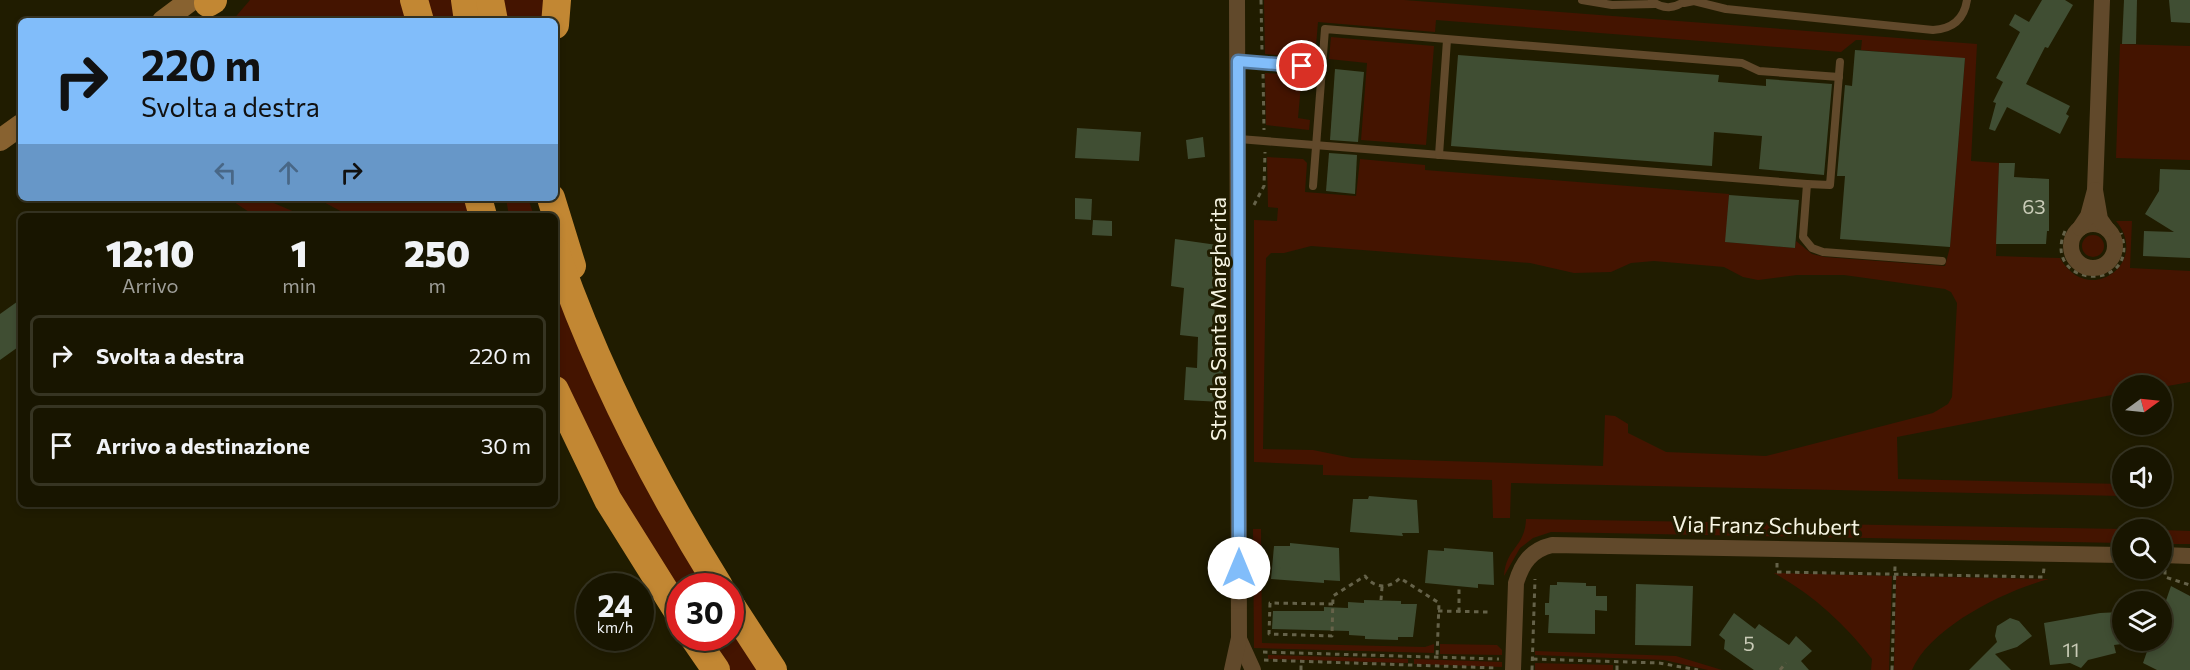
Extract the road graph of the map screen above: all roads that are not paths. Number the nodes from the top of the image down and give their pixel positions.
1 (465, 0) edge
2 (490, 0) edge
3 (557, 0) edge
4 (1237, 0) edge
5 (1582, 0) edge
6 (1966, 0) edge
7 (2102, 0) edge
8 (1600, 1) edge
9 (1685, 1) edge
10 (1653, 2) edge
11 (468, 18) edge
12 (493, 18) edge
13 (556, 18) edge
14 (1447, 40) junction
15 (1238, 61) junction
16 (1840, 62) dead end
17 (1322, 68) junction
18 (1839, 77) junction
19 (18, 127) edge
20 (1239, 139) junction
21 (0, 140) edge
22 (18, 143) edge
23 (1316, 145) junction
24 (0, 155) edge
25 (1439, 155) junction
26 (1807, 184) junction
27 (1313, 186) dead end
28 (2095, 190) junction
29 (558, 219) edge
30 (2080, 228) junction
31 (2107, 229) junction
32 (558, 258) edge
33 (1942, 261) dead end
34 (601, 366) junction
35 (558, 397) edge
36 (558, 416) edge
37 (583, 451) junction
38 (2190, 556) edge
39 (2112, 561) edge
40 (2172, 561) edge
41 (711, 573) edge
42 (666, 593) edge
43 (744, 625) edge
44 (1239, 638) junction
45 (703, 651) edge
46 (1510, 663) edge
47 (1254, 665) edge
48 (716, 670) edge
49 (773, 670) edge
50 (1232, 670) edge

1 - 11 highway
2 - 12 highway
3 - 13 highway
4 - 15 street, Strada Santa Margherita
5 - 8 lane
6 - 9 lane
7 - 28 street
8 - 10 lane
9 - 10 lane
14 - 17 lane
14 - 18 lane
14 - 25 lane
15 - 17 lane
15 - 20 street, Strada Santa Margherita
16 - 18 lane
17 - 23 lane
18 - 26 lane
19 - 21 main road
20 - 23 lane
20 - 44 street, Strada Santa Margherita
22 - 24 main road
23 - 25 lane
23 - 27 lane
25 - 26 lane
26 - 33 lane
28 - 30 street
28 - 31 street
29 - 34 highway
30 - 31 street
30 - 31 street
32 - 34 highway
34 - 41 highway
35 - 37 highway
36 - 37 highway
37 - 42 highway
38 - 40 street
39 - 46 street, Via Franz Schubert
43 - 49 highway
44 - 47 street, Strada Santa Margherita
44 - 50 street, Strada Santa Margherita
45 - 48 highway

